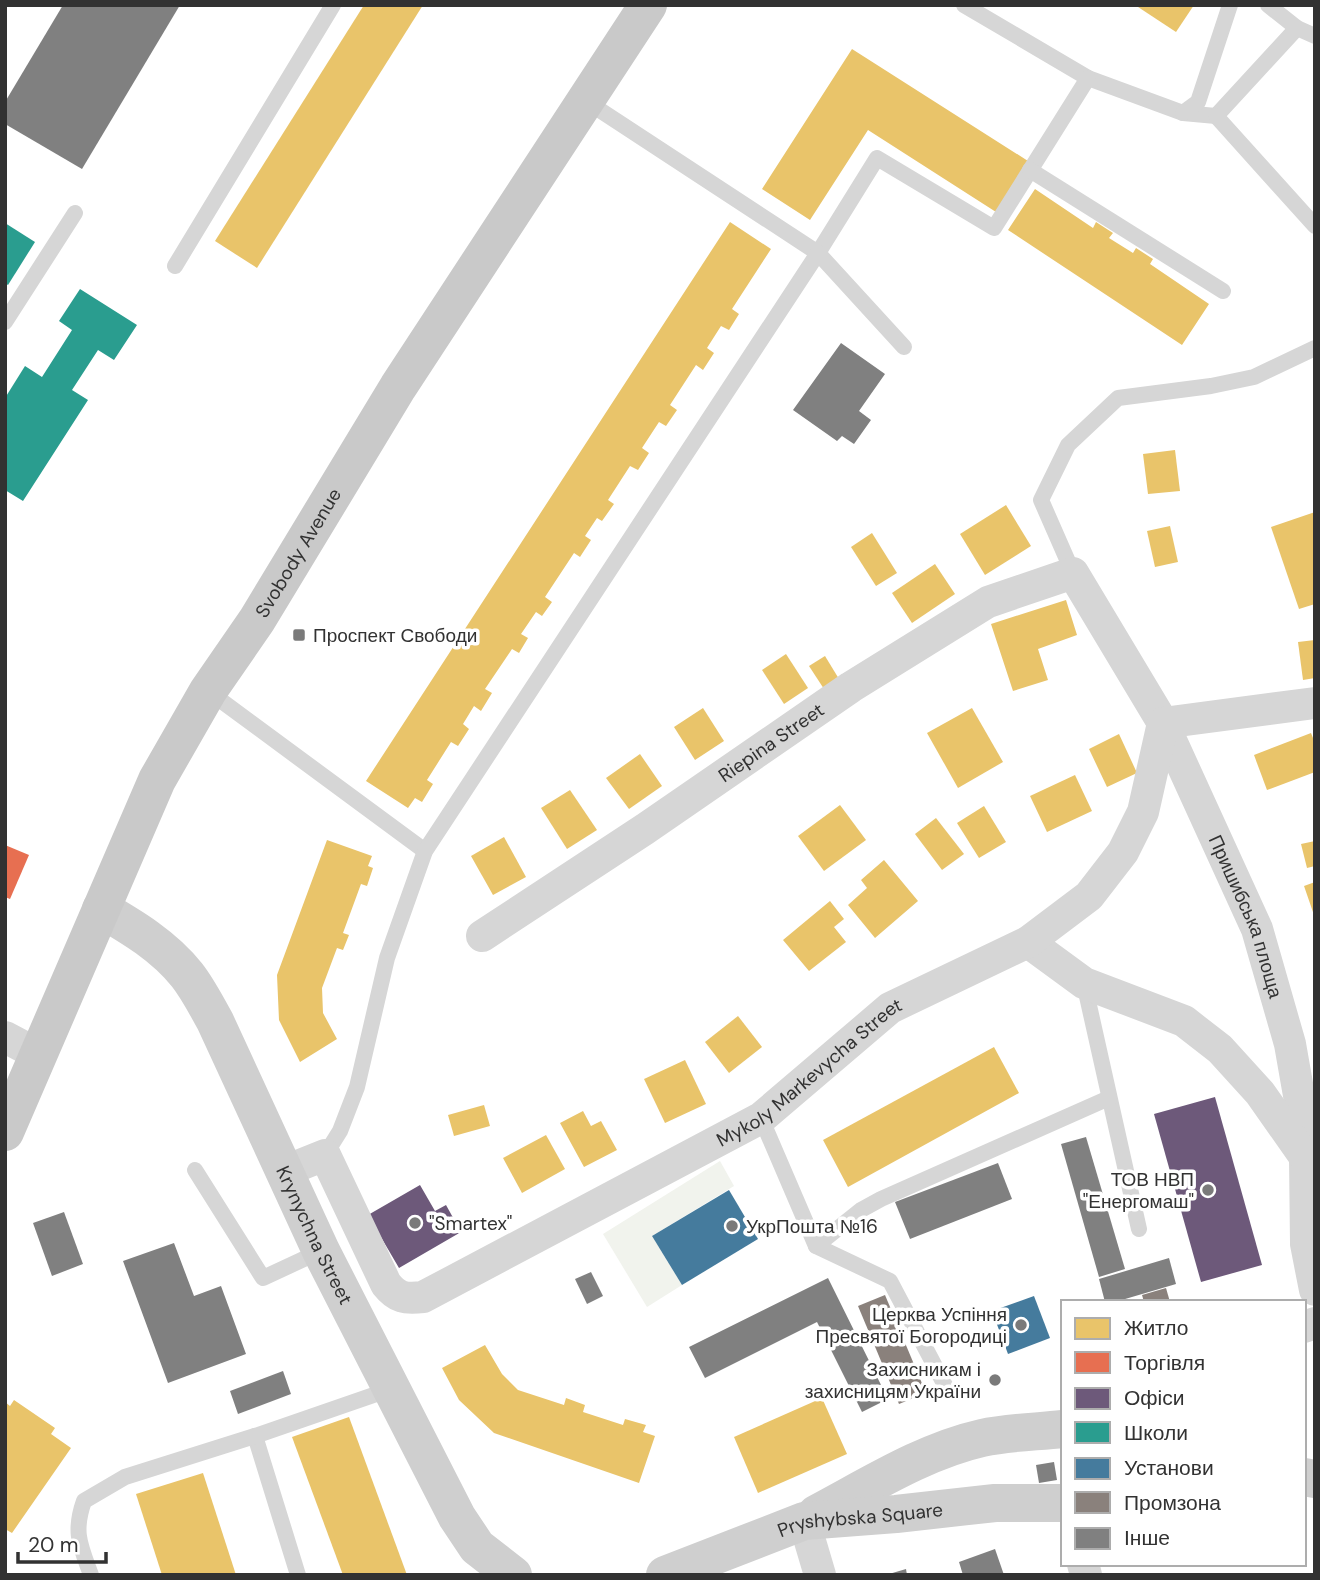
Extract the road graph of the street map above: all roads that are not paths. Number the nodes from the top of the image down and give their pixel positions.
1 (333, 5) edge
2 (648, 5) edge
3 (964, 5) edge
4 (1230, 5) edge
5 (1268, 5) edge
6 (1297, 28) junction
7 (1315, 36) edge
8 (1088, 78) junction
9 (586, 101) junction
10 (1183, 113) junction
11 (1216, 116) junction
12 (1030, 170) junction
13 (75, 212) dead end
14 (1315, 226) edge
15 (818, 253) junction
16 (175, 266) dead end
17 (1223, 291) dead end
18 (5, 322) edge
19 (904, 347) dead end
20 (1315, 348) edge
21 (1073, 573) junction
22 (208, 691) junction
23 (1315, 703) edge
24 (1163, 723) junction
25 (425, 851) junction
26 (101, 909) junction
27 (482, 936) dead end
28 (1028, 942) junction
29 (1084, 983) junction
30 (5, 1037) edge
31 (39, 1055) junction
32 (1109, 1098) junction
33 (761, 1118) junction
34 (8, 1122) edge
35 (325, 1155) junction
36 (1310, 1163) edge
37 (195, 1170) dead end
38 (285, 1171) junction
39 (1139, 1229) dead end
40 (817, 1246) junction
41 (321, 1251) junction
42 (1315, 1290) edge
43 (391, 1389) junction
44 (948, 1391) dead end
45 (1061, 1429) edge
46 (255, 1436) junction
47 (1061, 1503) edge
48 (804, 1521) junction
49 (91, 1575) edge
50 (298, 1575) edge
51 (513, 1575) edge
52 (665, 1575) edge
53 (820, 1575) edge

1 - 16 lane
2 - 9 main road, Svobody Avenue
3 - 8 lane
4 - 10 lane
5 - 6 lane
6 - 7 lane
6 - 11 lane
8 - 10 lane
8 - 12 lane
9 - 15 lane
9 - 22 main road, Svobody Avenue
10 - 11 lane
11 - 14 lane
12 - 15 lane
12 - 17 lane
13 - 18 lane
15 - 19 lane
15 - 25 lane
20 - 21 lane
21 - 24 street, Пришибська площа
21 - 27 street, Riepina Street
22 - 25 lane
22 - 26 main road, Svobody Avenue
23 - 24 street
24 - 28 street, Mykoly Markevycha Street
24 - 36 street, Пришибська площа
25 - 35 lane
26 - 31 main road, Svobody Avenue
26 - 38 street, Krynychna Street
28 - 29 street
28 - 33 street, Mykoly Markevycha Street
29 - 32 lane
29 - 36 street
30 - 31 street
31 - 34 main road, Svobody Avenue
32 - 39 lane
32 - 40 lane
33 - 35 street, Mykoly Markevycha Street
33 - 40 lane
35 - 38 street
36 - 42 street, Пришибська площа
37 - 41 lane
38 - 41 street, Krynychna Street
40 - 44 lane
41 - 43 street, Krynychna Street
43 - 46 lane
43 - 51 street, Krynychna Street
45 - 48 street
46 - 49 lane
46 - 50 lane
47 - 48 street, Pryshybska Square
48 - 52 street, Pryshybska Square
48 - 53 street

